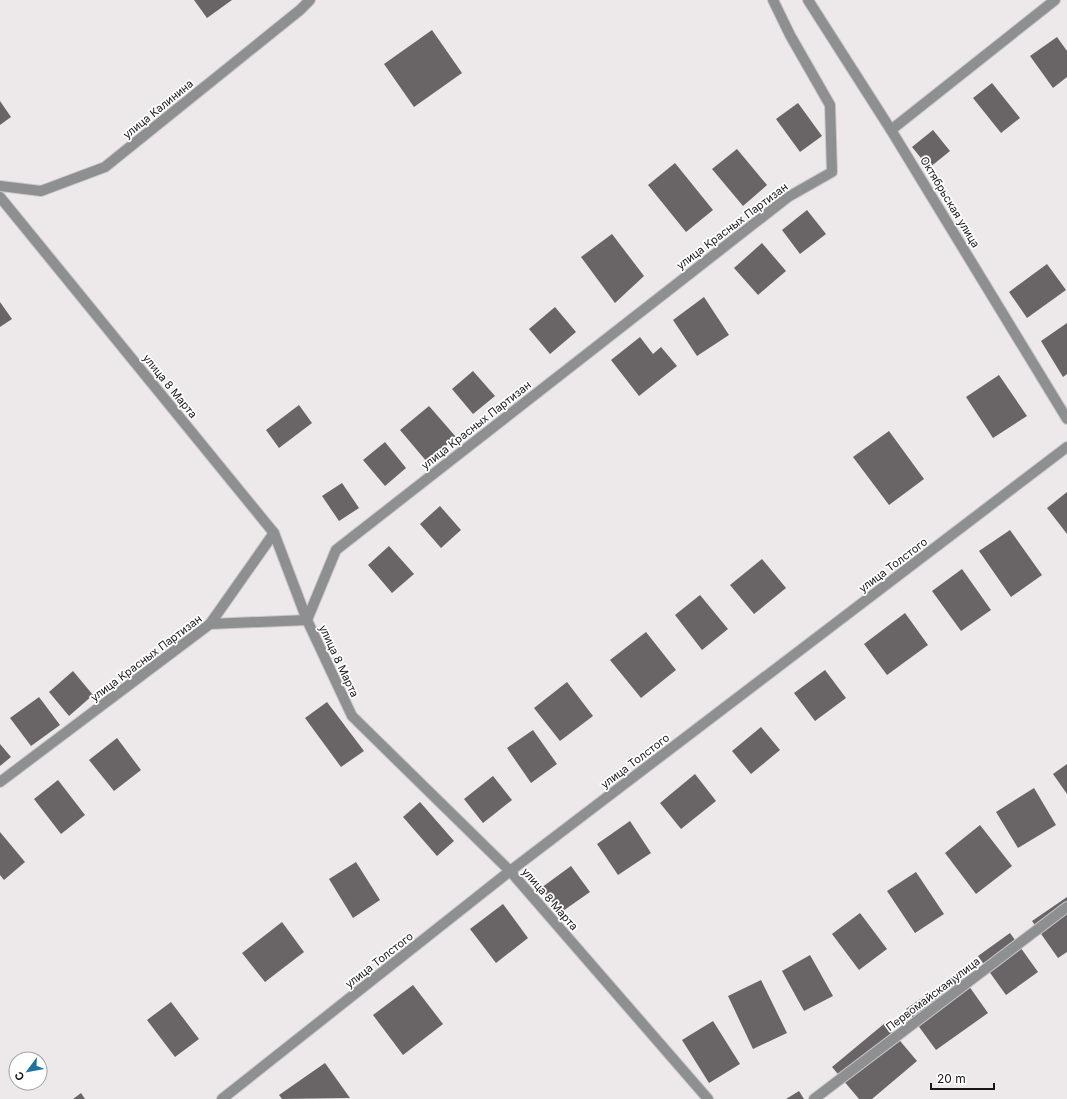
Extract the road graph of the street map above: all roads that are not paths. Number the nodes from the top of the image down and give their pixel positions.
1 (310, 0) edge
2 (773, 0) edge
3 (808, 0) edge
4 (1055, 0) edge
5 (892, 130) junction
6 (0, 186) edge
7 (0, 197) edge
8 (1067, 419) edge
9 (1067, 447) edge
10 (274, 533) junction
11 (307, 620) junction
12 (210, 624) junction
13 (0, 782) edge
14 (510, 871) junction
15 (1067, 907) edge
16 (222, 1099) edge
17 (708, 1099) edge
18 (814, 1099) edge

1 - 6 street, улица Калинина
2 - 11 street, улица Красных Партизан
3 - 5 street, Октябрьская улица
4 - 5 street
5 - 8 street, Октябрьская улица
7 - 10 street, улица 8 Марта
9 - 14 street, улица Толстого
10 - 11 street, улица 8 Марта
10 - 12 street
11 - 12 street, улица Красных Партизан
11 - 14 street, улица 8 Марта
12 - 13 street, улица Красных Партизан
14 - 16 street, улица Толстого
14 - 17 street, улица 8 Марта
15 - 18 street, Первомайская улица

